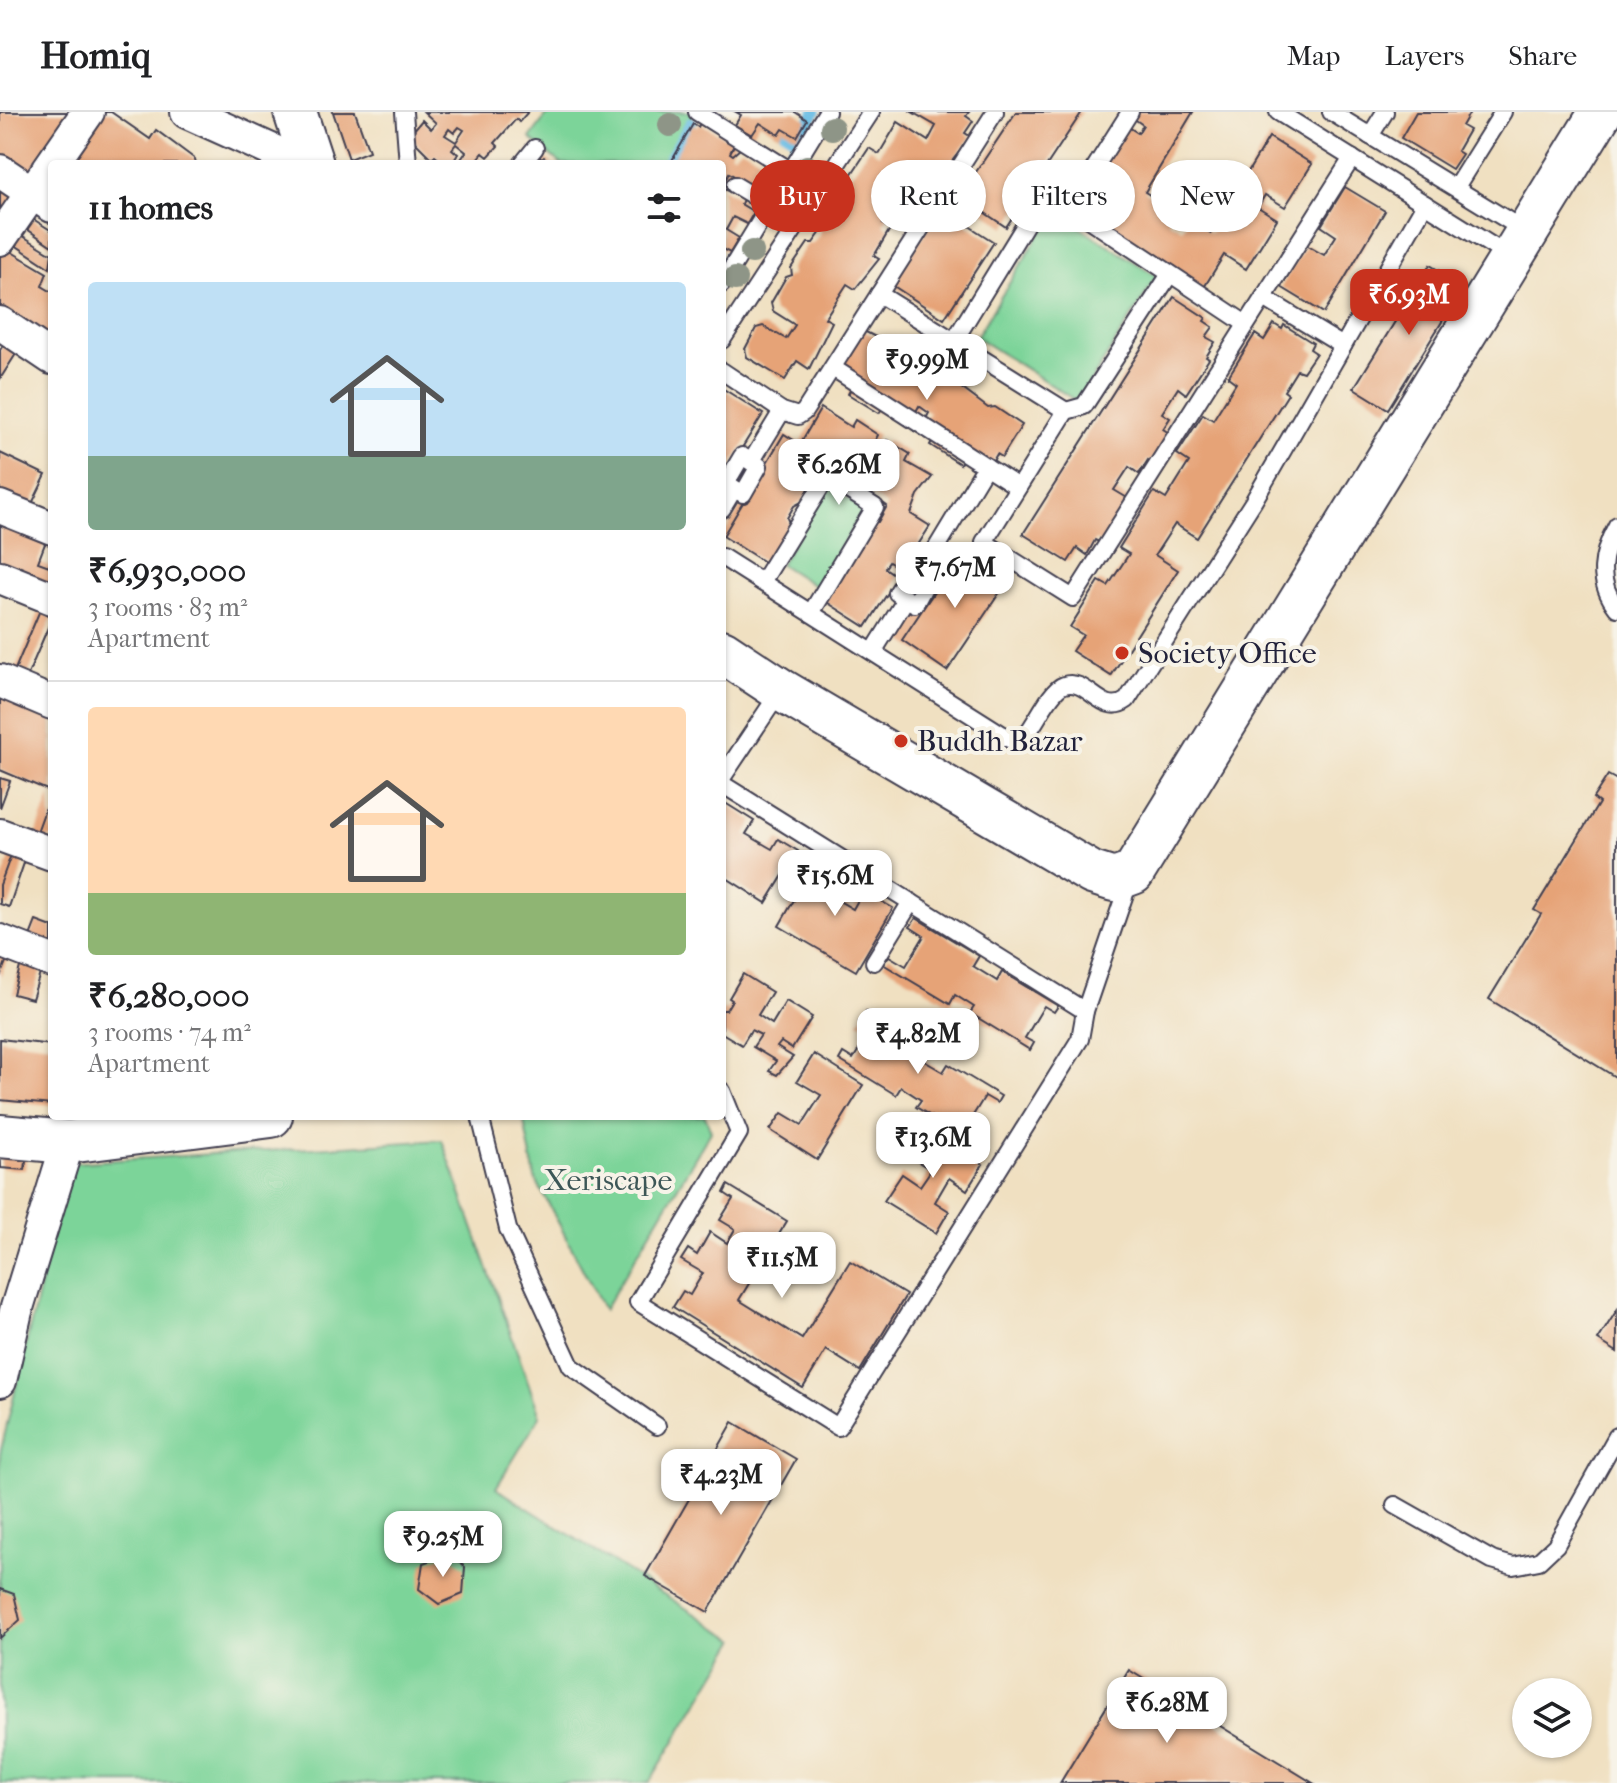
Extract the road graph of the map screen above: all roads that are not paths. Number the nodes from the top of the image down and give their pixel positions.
1 (88, 112) edge
2 (187, 112) edge
3 (295, 112) edge
4 (404, 112) edge
5 (697, 112) edge
6 (827, 112) edge
7 (871, 112) edge
8 (995, 112) edge
9 (1130, 112) edge
10 (1278, 112) edge
11 (1331, 112) edge
12 (1385, 112) edge
13 (1503, 112) edge
14 (1601, 112) edge
15 (1370, 136) junction
16 (535, 148) dead end
17 (1352, 158) junction
18 (63, 160) edge
19 (293, 160) edge
20 (311, 160) edge
21 (408, 160) edge
22 (525, 160) edge
23 (773, 160) edge
24 (798, 160) edge
25 (1100, 160) edge
26 (0, 171) edge
27 (735, 185) dead end
28 (1456, 187) junction
29 (750, 194) edge
30 (42, 199) edge
31 (1425, 204) junction
32 (754, 232) edge
33 (1021, 232) edge
34 (1107, 232) edge
35 (0, 239) edge
36 (1518, 245) junction
37 (1170, 274) junction
38 (726, 278) edge
39 (879, 294) junction
40 (1264, 298) junction
41 (0, 323) edge
42 (1246, 324) junction
43 (726, 334) edge
44 (954, 341) junction
45 (1343, 346) junction
46 (48, 355) edge
47 (833, 368) junction
48 (726, 374) edge
49 (782, 411) junction
50 (1066, 411) junction
51 (986, 466) junction
52 (726, 483) edge
53 (726, 483) edge
54 (1018, 487) junction
55 (726, 502) edge
56 (0, 507) edge
57 (1617, 525) edge
58 (48, 526) edge
59 (726, 560) edge
60 (0, 577) edge
61 (762, 582) junction
62 (48, 596) edge
63 (1617, 608) edge
64 (811, 613) junction
65 (873, 652) junction
66 (726, 654) edge
67 (0, 681) edge
68 (781, 690) junction
69 (48, 701) edge
70 (726, 775) edge
71 (726, 784) edge
72 (0, 835) edge
73 (48, 853) edge
74 (1133, 873) junction
75 (911, 902) junction
76 (0, 941) edge
77 (48, 959) edge
78 (874, 962) dead end
79 (1085, 1011) junction
80 (726, 1101) edge
81 (240, 1120) edge
82 (481, 1120) edge
83 (0, 1136) edge
84 (68, 1142) junction
85 (8, 1311) edge
86 (0, 1381) edge
87 (657, 1426) dead end
88 (1617, 1436) edge
89 (1395, 1505) dead end

1 - 18 street
2 - 19 street
3 - 20 street
4 - 21 lane
5 - 23 lane
6 - 24 lane
7 - 43 lane
8 - 39 lane
9 - 25 lane
10 - 17 lane
11 - 15 lane
12 - 15 lane
13 - 28 lane
14 - 36 street
15 - 28 lane
16 - 22 lane
17 - 31 lane
17 - 40 lane
26 - 30 street
27 - 29 lane
28 - 36 lane
30 - 35 street
31 - 36 lane
31 - 45 lane
32 - 38 lane
33 - 44 lane
34 - 37 lane
36 - 74 street
37 - 42 lane
37 - 50 lane
39 - 44 lane
39 - 47 lane
40 - 42 lane
40 - 45 lane
41 - 46 street
42 - 54 lane
44 - 50 lane
45 - 65 lane
47 - 49 lane
47 - 51 lane
48 - 49 lane
49 - 52 lane
50 - 54 lane
51 - 54 lane
51 - 65 lane
53 - 55 lane
56 - 58 street
57 - 63 lane
59 - 61 lane
60 - 62 street
61 - 64 lane
61 - 64 lane
64 - 65 lane
66 - 68 street
67 - 69 street
68 - 70 lane
68 - 74 street
71 - 75 lane
72 - 73 street
74 - 79 lane
75 - 78 lane
75 - 79 lane
76 - 77 street
79 - 80 lane
81 - 84 street
82 - 87 lane
83 - 84 street
84 - 85 street
85 - 86 street
88 - 89 lane

